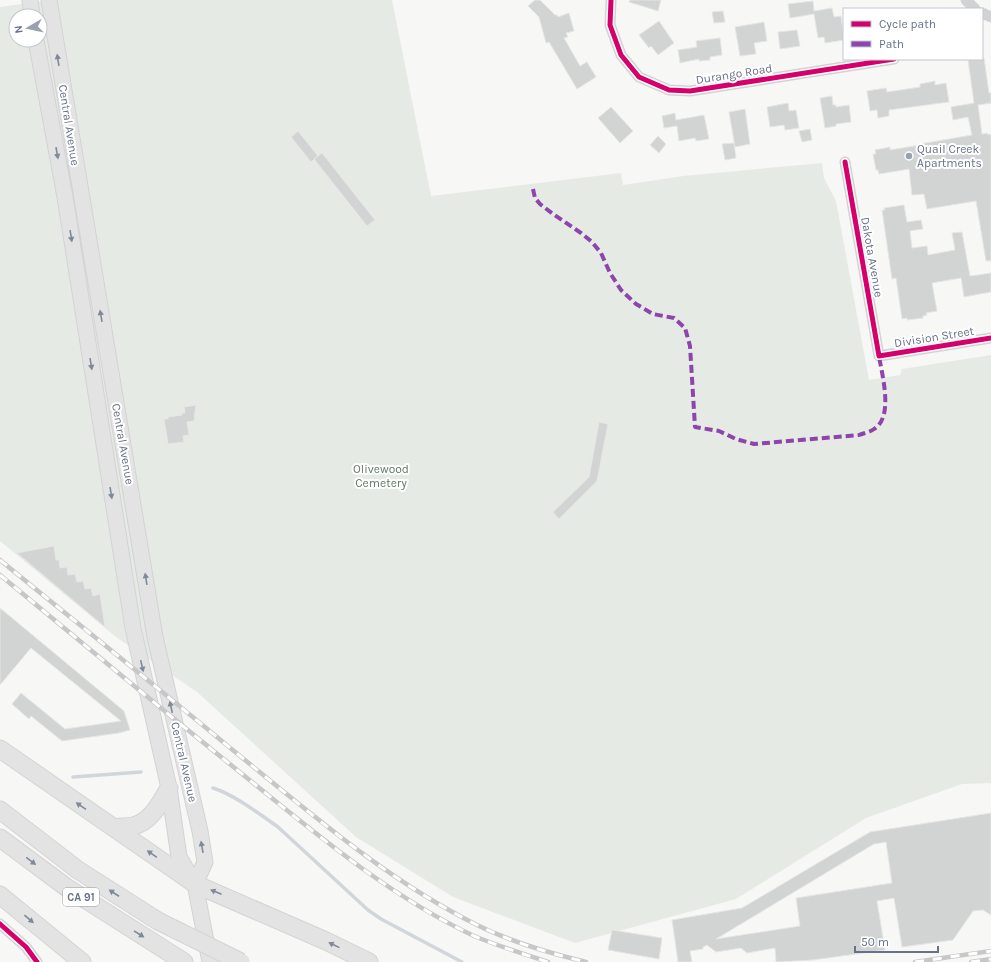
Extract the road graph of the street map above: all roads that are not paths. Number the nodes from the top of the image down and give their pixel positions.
1 (49, 0) edge
2 (611, 0) edge
3 (966, 0) edge
4 (975, 8) edge
5 (37, 48) edge
6 (888, 60) edge
7 (845, 162) dead end
8 (991, 338) edge
9 (879, 356) joint
10 (0, 749) edge
11 (169, 788) junction
12 (0, 810) edge
13 (114, 828) junction
14 (0, 838) edge
15 (195, 884) junction
16 (0, 895) edge
17 (0, 924) edge
18 (37, 962) edge
19 (82, 962) edge
20 (184, 962) edge
21 (210, 962) edge
22 (241, 962) edge
23 (369, 962) edge

15 -> 1 main road, Central Avenue
2 - 6 street, Durango Road
3 - 4 street
5 -> 11 main road, Central Avenue
7 - 9 street, Dakota Avenue
8 - 9 street, Division Street
13 -> 10 highway
11 - 13 highway
11 - 15 main road, Central Avenue
22 -> 12 highway, CA 91, bridge
15 -> 13 highway
14 -> 20 highway, CA 91
15 - 21 main road, Central Avenue
23 -> 15 highway
16 -> 19 highway
17 - 18 street

